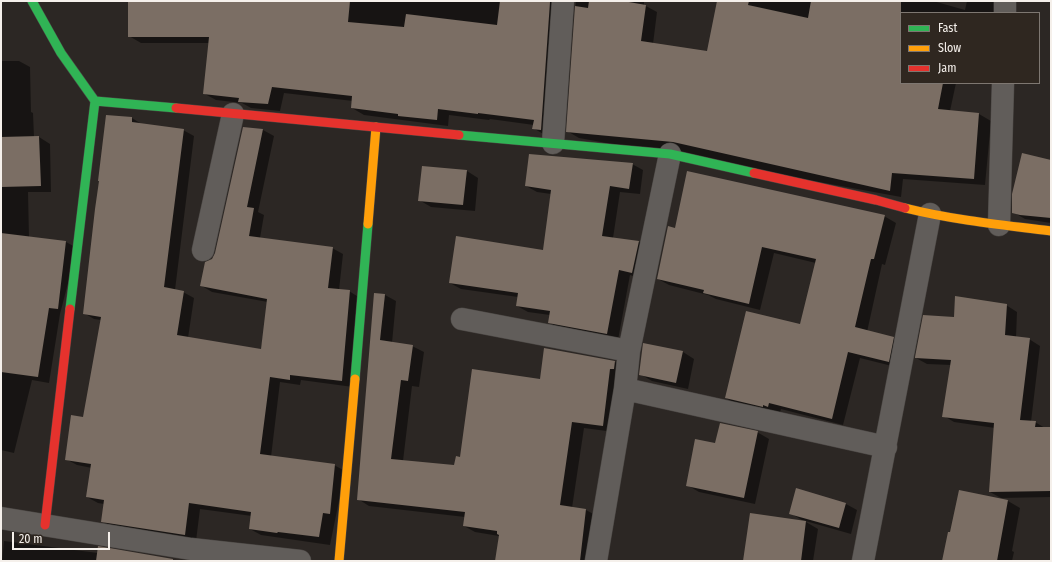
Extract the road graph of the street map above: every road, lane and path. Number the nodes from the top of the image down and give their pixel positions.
1 (32, 1) edge
2 (563, 1) edge
3 (1005, 1) edge
4 (1005, 12) edge
5 (1003, 84) edge
6 (95, 101) junction
7 (233, 114) junction
8 (376, 127) junction
9 (553, 143) junction
10 (670, 154) junction
11 (930, 214) junction
12 (999, 225) junction
13 (1051, 231) edge
14 (203, 250) dead end
15 (462, 319) dead end
16 (629, 351) junction
17 (625, 389) junction
18 (886, 447) junction
19 (1, 518) edge
20 (45, 526) junction
21 (191, 555) edge
22 (300, 561) edge
23 (339, 561) edge
24 (596, 561) edge
25 (863, 561) edge

1 - 6 street
2 - 9 street
3 - 4 street
5 - 12 street
6 - 7 street
6 - 20 street
7 - 8 street
7 - 14 street
8 - 9 street
8 - 23 street
9 - 10 street
10 - 11 street
10 - 16 street
11 - 12 street
11 - 18 street
12 - 13 street
15 - 16 street
16 - 17 street
17 - 18 street
17 - 24 street
18 - 25 street
19 - 20 street
20 - 21 street
21 - 22 street

